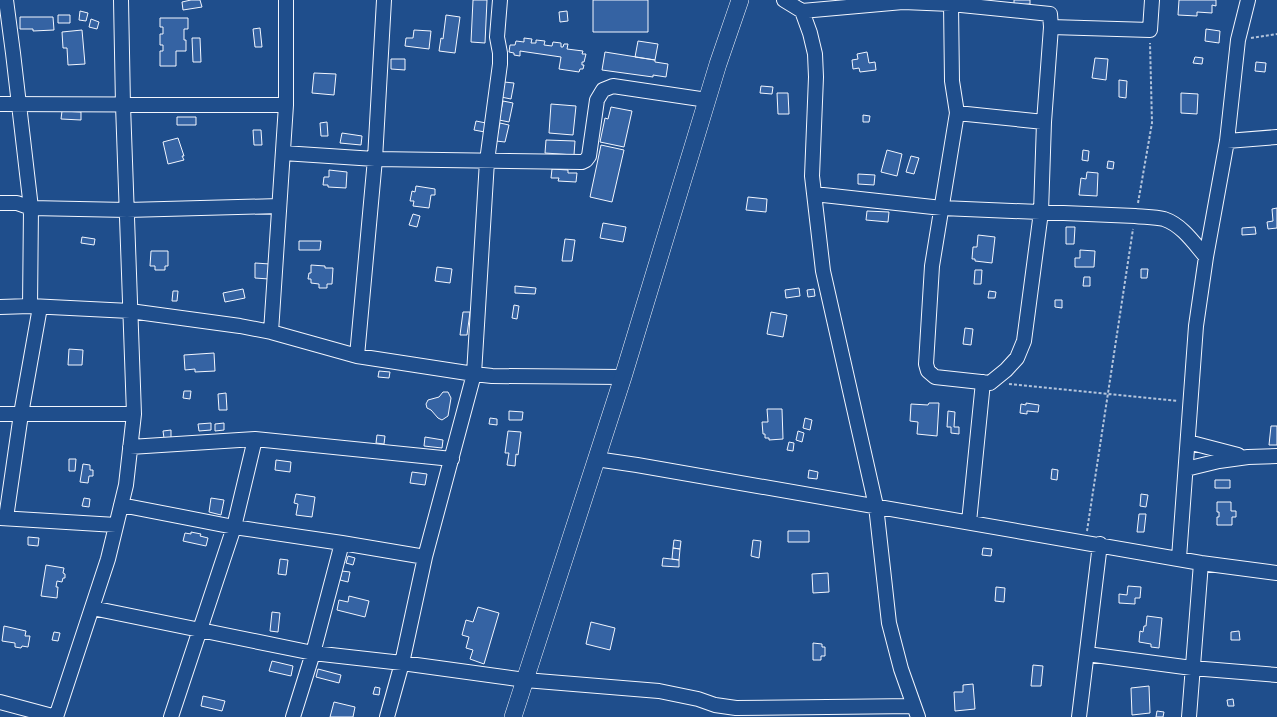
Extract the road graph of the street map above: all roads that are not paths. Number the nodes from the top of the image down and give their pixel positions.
1 (6, 0) edge
2 (121, 0) edge
3 (286, 0) edge
4 (384, 0) edge
5 (500, 0) edge
6 (740, 0) edge
7 (784, 0) edge
8 (1152, 0) edge
9 (1248, 0) edge
10 (903, 1) edge
11 (951, 4) junction
12 (990, 4) edge
13 (802, 11) junction
14 (1051, 14) edge
15 (707, 100) junction
16 (0, 104) edge
17 (19, 104) junction
18 (123, 105) junction
19 (286, 105) junction
20 (957, 113) junction
21 (1044, 122) junction
22 (1277, 137) edge
23 (1227, 141) junction
24 (283, 153) junction
25 (374, 159) junction
26 (487, 161) junction
27 (814, 194) junction
28 (0, 203) edge
29 (279, 206) junction
30 (30, 208) junction
31 (942, 208) junction
32 (127, 210) junction
33 (1041, 212) junction
34 (1206, 257) junction
35 (0, 307) edge
36 (35, 307) junction
37 (130, 311) junction
38 (271, 332) junction
39 (357, 356) junction
40 (474, 374) junction
41 (623, 377) junction
42 (987, 382) junction
43 (0, 414) edge
44 (21, 414) junction
45 (134, 414) junction
46 (255, 439) junction
47 (1188, 442) junction
48 (130, 447) junction
49 (1277, 456) edge
50 (1248, 457) junction
51 (452, 459) junction
52 (596, 459) junction
53 (1186, 469) junction
54 (121, 505) junction
55 (876, 506) junction
56 (3, 518) edge
57 (969, 522) junction
58 (116, 525) junction
59 (234, 527) junction
60 (342, 543) junction
61 (1100, 544) junction
62 (425, 557) junction
63 (1179, 558) junction
64 (1201, 563) junction
65 (1276, 570) edge
66 (92, 608) junction
67 (200, 631) junction
68 (313, 653) junction
69 (1087, 654) junction
70 (402, 663) junction
71 (1192, 668) junction
72 (1277, 675) edge
73 (525, 680) junction
74 (0, 702) edge
75 (716, 705) junction
76 (916, 712) edge
77 (56, 717) edge
78 (171, 717) edge
79 (293, 717) edge
80 (387, 717) edge
81 (513, 717) edge
82 (730, 717) edge
83 (1079, 717) edge
84 (1189, 717) edge

1 - 17 street
2 - 18 street
3 - 19 street
4 - 25 street
5 - 26 street
6 - 15 main road
7 - 13 street
8 - 14 street
9 - 23 street
10 - 11 street
10 - 13 street
11 - 12 street
11 - 20 street
12 - 14 street
13 - 27 street
14 - 21 street
15 - 26 street
15 - 41 main road
16 - 17 street
17 - 18 street
17 - 30 street
18 - 19 street
18 - 32 street
19 - 24 street
20 - 21 street
20 - 31 street
21 - 33 street
22 - 23 street
23 - 34 street
24 - 25 street
24 - 29 street
25 - 26 street
25 - 39 street
26 - 40 street
27 - 31 street
27 - 55 street
28 - 30 street
29 - 32 street
29 - 38 street
30 - 32 street
30 - 36 street
31 - 33 street
31 - 42 street
32 - 37 street
33 - 34 street
33 - 42 street
34 - 47 street
35 - 36 street
36 - 37 street
36 - 44 street
37 - 38 street
37 - 45 street
38 - 39 street
39 - 40 street
40 - 41 street
40 - 51 street
41 - 52 main road
42 - 57 street
43 - 44 street
44 - 45 street
44 - 56 street
45 - 48 street
46 - 48 street
46 - 51 street
46 - 59 street
47 - 50 street
47 - 53 street
48 - 54 street
49 - 50 street
50 - 53 street
51 - 62 street
52 - 55 street
52 - 73 main road
53 - 63 street
54 - 58 street
54 - 59 street
55 - 57 street
55 - 76 street
56 - 58 street
57 - 61 street
58 - 66 street
59 - 60 street
59 - 67 street
60 - 62 street
60 - 68 street
61 - 63 street
61 - 69 street
62 - 70 street
63 - 64 street
64 - 65 street
64 - 71 street
66 - 67 street
66 - 77 street
67 - 68 street
67 - 78 street
68 - 70 street
68 - 79 street
69 - 71 street
69 - 83 street
70 - 73 street
70 - 80 street
71 - 72 street
71 - 84 street
73 - 75 street
73 - 81 main road
74 - 77 street
75 - 76 street
75 - 82 street

